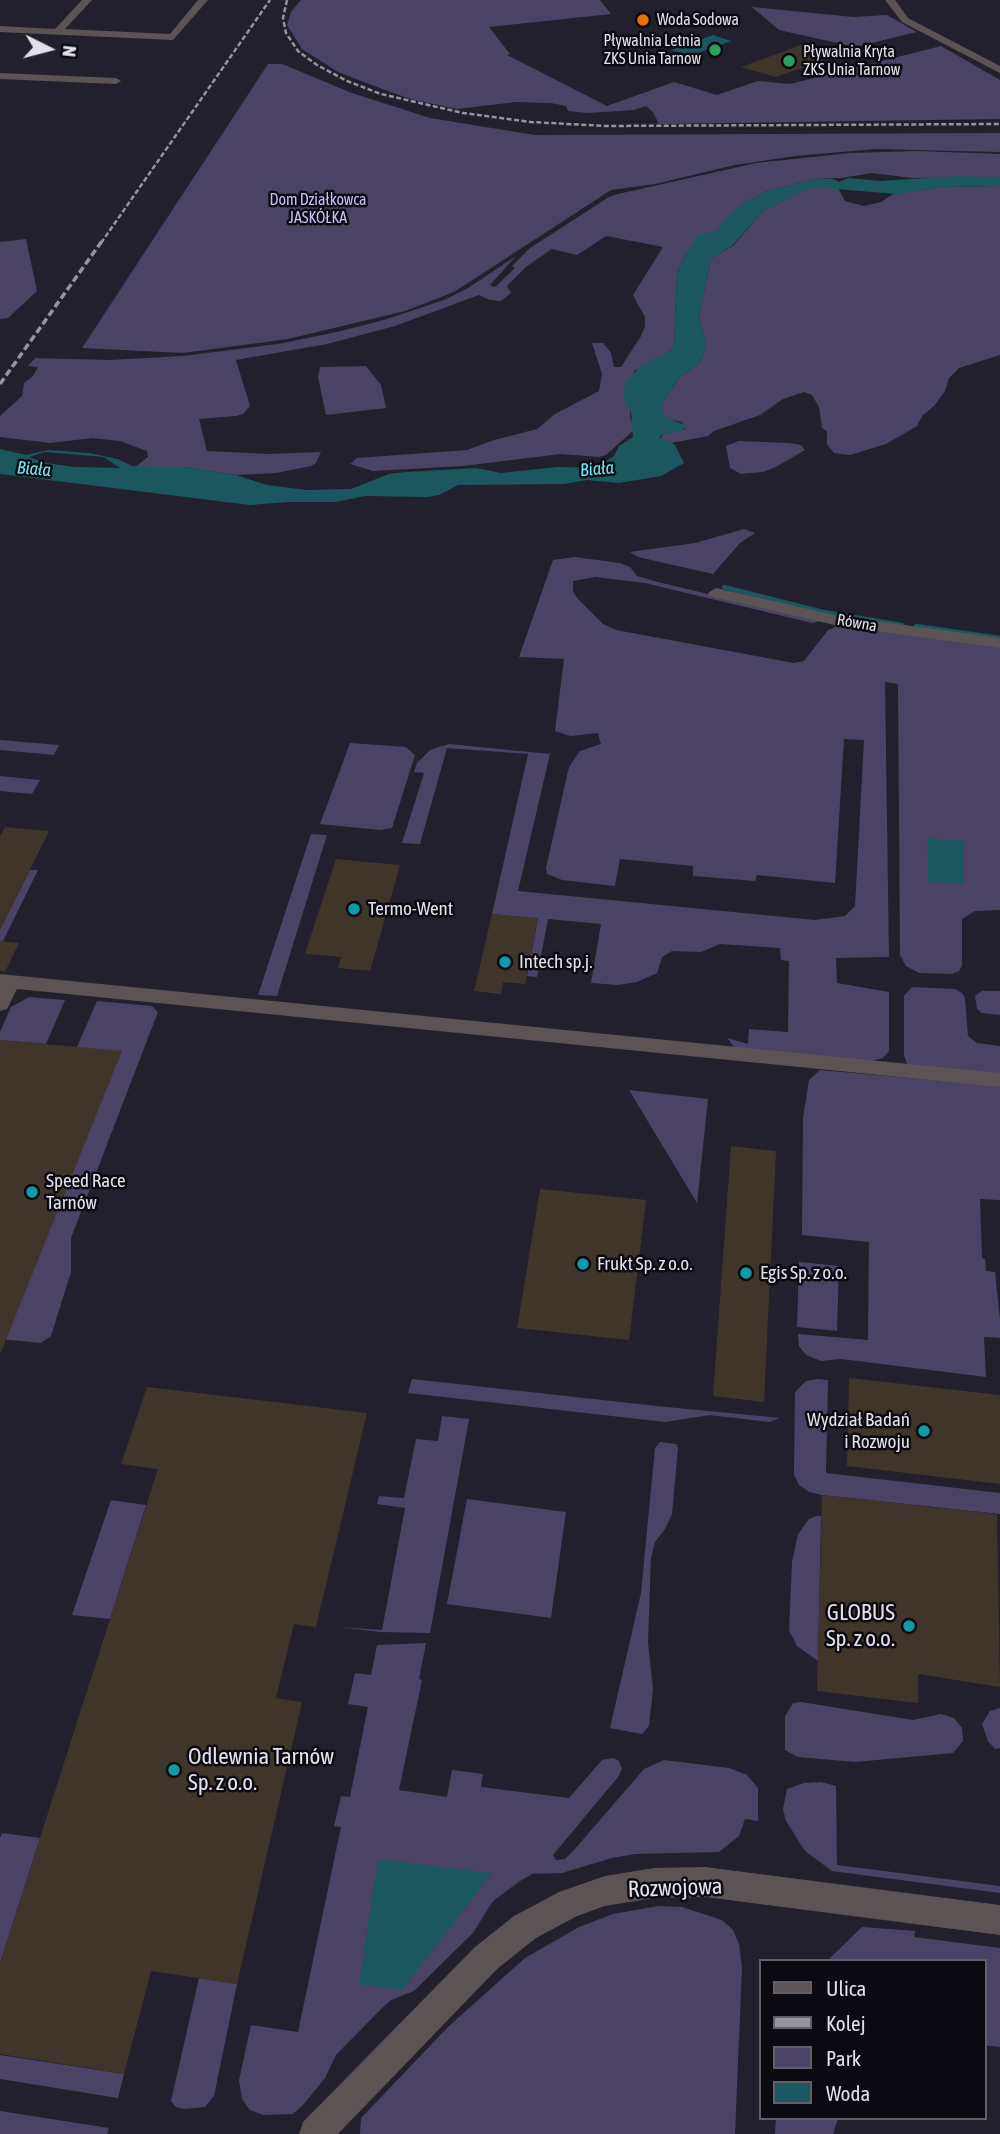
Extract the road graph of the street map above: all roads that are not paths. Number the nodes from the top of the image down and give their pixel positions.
1 (87, 0) edge
2 (203, 0) edge
3 (890, 0) edge
4 (0, 29) edge
5 (58, 31) junction
6 (1000, 70) edge
7 (0, 76) edge
8 (116, 80) dead end
9 (716, 593) dead end
10 (1000, 643) edge
11 (5, 982) edge
12 (0, 1004) edge
13 (1000, 1080) edge
14 (1000, 1920) edge
15 (315, 2134) edge

1 - 5 street
2 - 5 street
3 - 6 street
4 - 5 street
7 - 8 street
9 - 10 street, Równa
11 - 12 street
11 - 13 street
14 - 15 street, Rozwojowa

